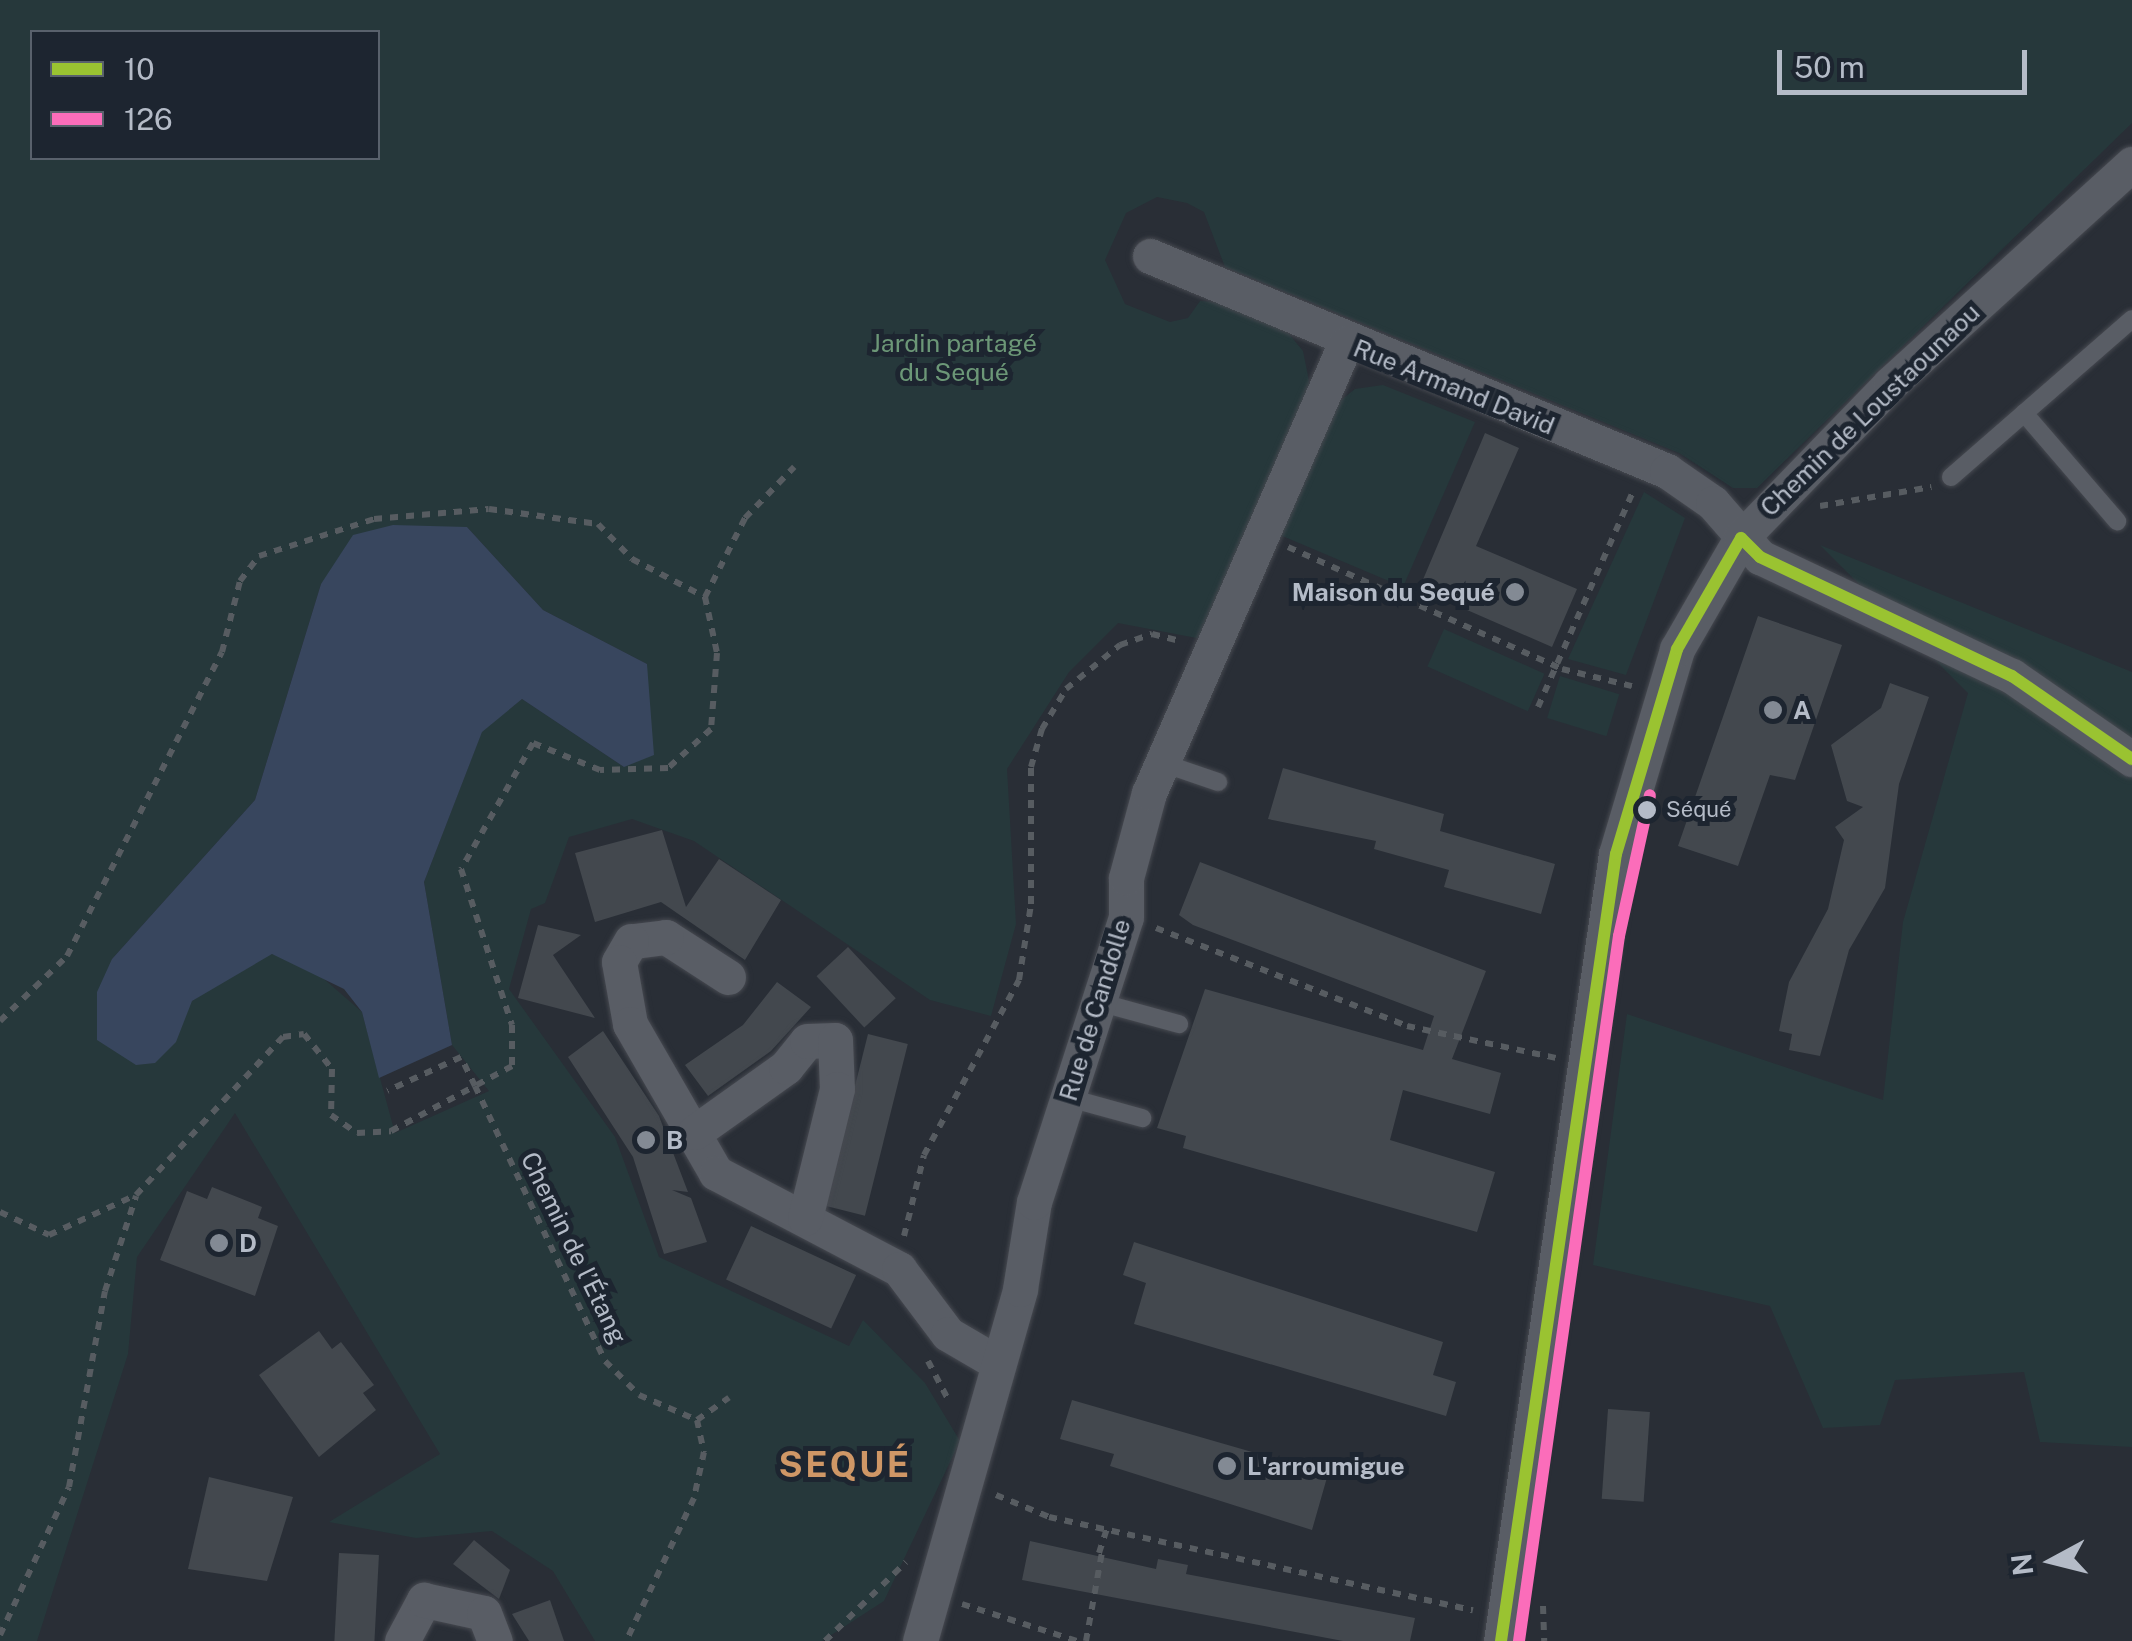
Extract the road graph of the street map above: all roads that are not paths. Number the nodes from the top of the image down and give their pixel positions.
1 (2132, 164) edge
2 (1150, 256) dead end
3 (2132, 319) edge
4 (1345, 344) junction
5 (2024, 414) junction
6 (1951, 478) road end
7 (2117, 520) dead end
8 (1741, 538) junction
9 (2132, 759) edge
10 (1168, 764) junction
11 (1218, 782) dead end
12 (728, 978) dead end
13 (1102, 1003) junction
14 (1179, 1024) dead end
15 (1073, 1099) junction
16 (1142, 1118) dead end
17 (695, 1132) junction
18 (805, 1218) junction
19 (996, 1362) junction
20 (402, 1641) edge
21 (495, 1641) edge
22 (920, 1641) edge
23 (1501, 1641) edge

1 - 8 street, Chemin de Loustaounaou
2 - 4 street, Rue Armand David
3 - 5 lane
4 - 8 street, Rue Armand David
4 - 10 street, Rue de Candolle
5 - 6 lane
5 - 7 lane
8 - 9 street, Rue Armand David
8 - 23 street, Chemin de Loustaounaou
10 - 11 lane
10 - 13 street, Rue de Candolle
12 - 17 street
13 - 14 lane
13 - 15 street, Rue de Candolle
15 - 16 lane
15 - 19 street, Rue de Candolle
17 - 18 street
17 - 18 street
18 - 19 street
19 - 22 street, Rue de Candolle
20 - 21 street

